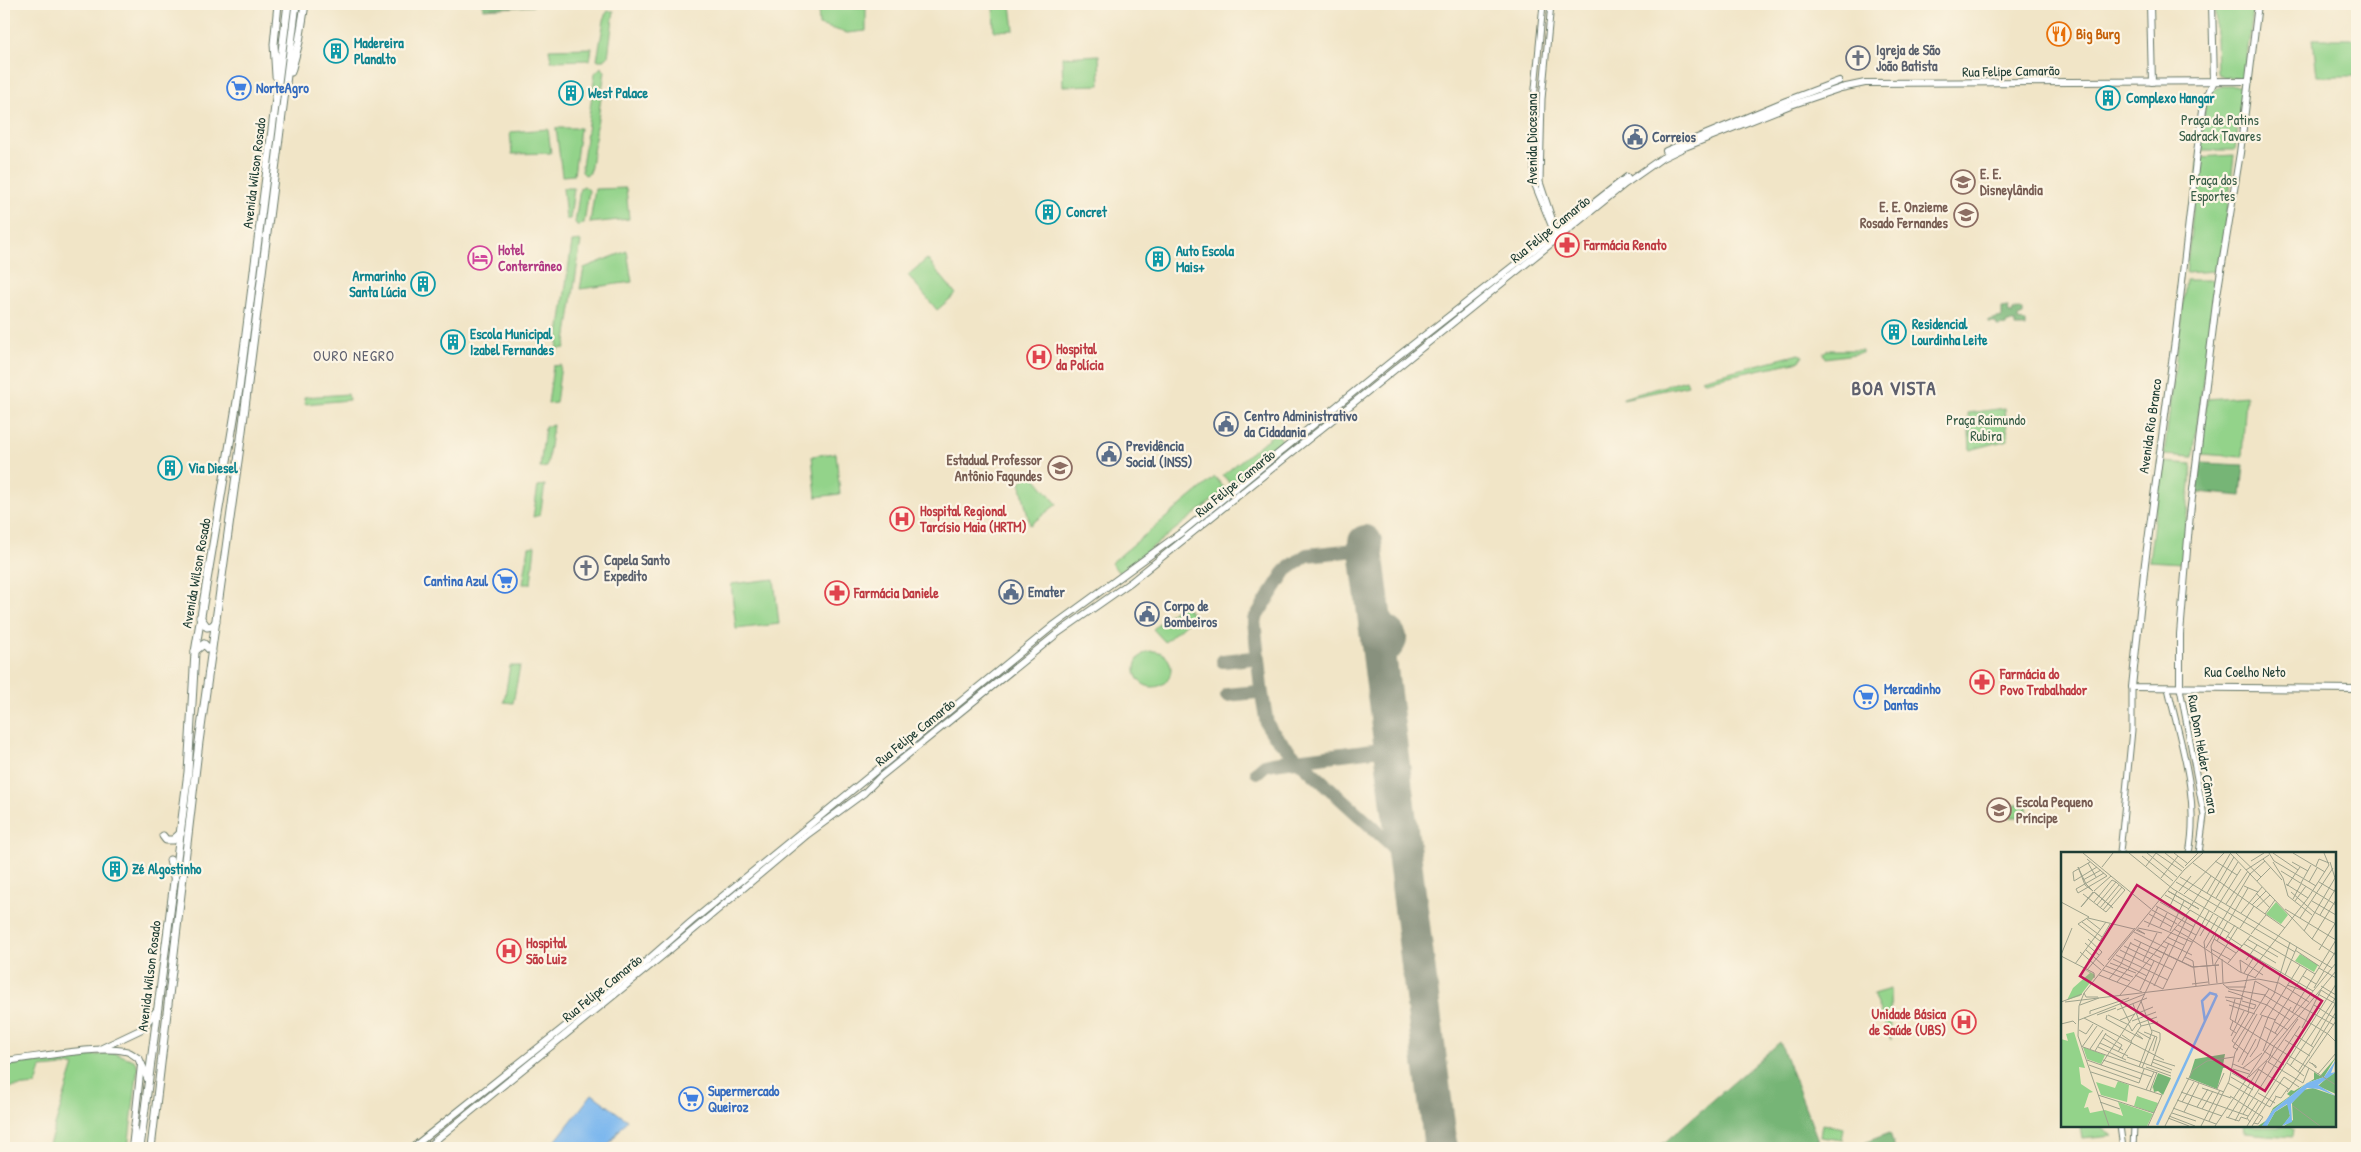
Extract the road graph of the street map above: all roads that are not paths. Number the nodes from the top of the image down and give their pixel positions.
1 (278, 4) edge
2 (288, 4) edge
3 (296, 4) edge
4 (305, 4) edge
5 (1543, 4) edge
6 (1551, 4) edge
7 (2150, 4) edge
8 (2212, 4) edge
9 (2258, 4) edge
10 (1538, 55) junction
11 (1545, 56) junction
12 (1839, 81) dead end
13 (2214, 81) junction
14 (2249, 81) junction
15 (2152, 82) junction
16 (277, 88) junction
17 (286, 89) junction
18 (1787, 104) junction
19 (1556, 236) junction
20 (1496, 280) junction
21 (1491, 293) junction
22 (1442, 321) junction
23 (1440, 333) junction
24 (1413, 345) junction
25 (1402, 363) junction
26 (1195, 522) junction
27 (1195, 531) junction
28 (1121, 578) junction
29 (1118, 591) junction
30 (1088, 601) junction
31 (200, 617) junction
32 (218, 619) junction
33 (1074, 621) junction
34 (195, 652) junction
35 (212, 652) junction
36 (2132, 685) junction
37 (2357, 685) edge
38 (2180, 686) junction
39 (2168, 688) junction
40 (2357, 689) edge
41 (853, 790) junction
42 (830, 818) junction
43 (181, 832) junction
44 (163, 836) dead end
45 (2120, 852) edge
46 (2189, 852) edge
47 (2199, 852) edge
48 (170, 860) dead end
49 (175, 882) junction
50 (158, 1006) junction
51 (541, 1044) junction
52 (96, 1051) junction
53 (540, 1054) junction
54 (139, 1058) junction
55 (4, 1061) edge
56 (512, 1069) junction
57 (510, 1079) junction
58 (149, 1082) junction
59 (2120, 1127) edge
60 (2134, 1127) edge
61 (134, 1129) junction
62 (132, 1148) edge
63 (140, 1148) edge
64 (151, 1148) edge
65 (412, 1148) edge
66 (426, 1148) edge
67 (2123, 1148) edge
68 (2133, 1148) edge

1 - 16 highway
2 - 16 highway, Avenida Wilson Rosado
3 - 17 highway, Avenida Wilson Rosado
4 - 17 highway
5 - 10 street, Avenida Diocesana
6 - 11 street, Avenida Diocesana
7 - 15 main road
8 - 13 main road, Avenida Rio Branco
9 - 14 main road
10 - 11 street
10 - 19 street, Avenida Diocesana
11 - 19 street, Avenida Diocesana
12 - 18 main road, Rua Felipe Camarão
13 - 14 main road, Rua Felipe Camarão
13 - 15 main road, Rua Felipe Camarão
13 - 36 main road, Avenida Rio Branco
14 - 38 main road
15 - 18 main road, Rua Felipe Camarão
16 - 31 highway, Avenida Wilson Rosado
17 - 32 highway, Avenida Wilson Rosado
18 - 19 main road, Rua Felipe Camarão
19 - 20 main road, Rua Felipe Camarão
19 - 21 main road, Rua Felipe Camarão
20 - 21 main road
20 - 22 main road, Rua Felipe Camarão
21 - 23 main road, Rua Felipe Camarão
22 - 23 main road
22 - 24 main road, Rua Felipe Camarão
23 - 25 main road, Rua Felipe Camarão
24 - 25 main road
24 - 26 main road, Rua Felipe Camarão
25 - 27 main road, Rua Felipe Camarão
26 - 27 main road
26 - 28 main road, Rua Felipe Camarão
27 - 29 main road, Rua Felipe Camarão
28 - 29 main road
28 - 30 main road, Rua Felipe Camarão
29 - 33 main road, Rua Felipe Camarão
30 - 33 main road
30 - 41 main road, Rua Felipe Camarão
31 - 32 highway
31 - 34 highway, Avenida Wilson Rosado
32 - 35 highway, Avenida Wilson Rosado
33 - 42 main road, Rua Felipe Camarão
34 - 35 highway
34 - 43 highway, Avenida Wilson Rosado
35 - 64 highway, Avenida Wilson Rosado
36 - 38 main road, Rua Coelho Neto
36 - 39 main road, Rua Coelho Neto
36 - 45 street, Avenida Rio Branco
37 - 38 main road, Rua Coelho Neto
38 - 39 main road, Rua Coelho Neto
38 - 40 main road, Rua Coelho Neto
38 - 47 street, Rua Dom Helder Câmara
39 - 46 street, Rua Dom Helder Câmara
41 - 42 main road
41 - 51 main road, Rua Felipe Camarão
42 - 53 main road, Rua Felipe Camarão
43 - 44 highway
43 - 49 highway, Avenida Wilson Rosado
48 - 49 highway
49 - 50 highway, Avenida Wilson Rosado
50 - 52 main road
50 - 58 highway, Avenida Wilson Rosado
51 - 53 main road
51 - 56 main road, Rua Felipe Camarão
52 - 54 main road
52 - 55 main road
53 - 57 main road, Rua Felipe Camarão
54 - 58 highway
54 - 61 main road
56 - 57 main road
56 - 65 main road, Rua Felipe Camarão
57 - 66 main road, Rua Felipe Camarão
58 - 63 highway, Avenida Wilson Rosado
59 - 67 street
60 - 68 street
61 - 62 main road
61 - 63 highway

